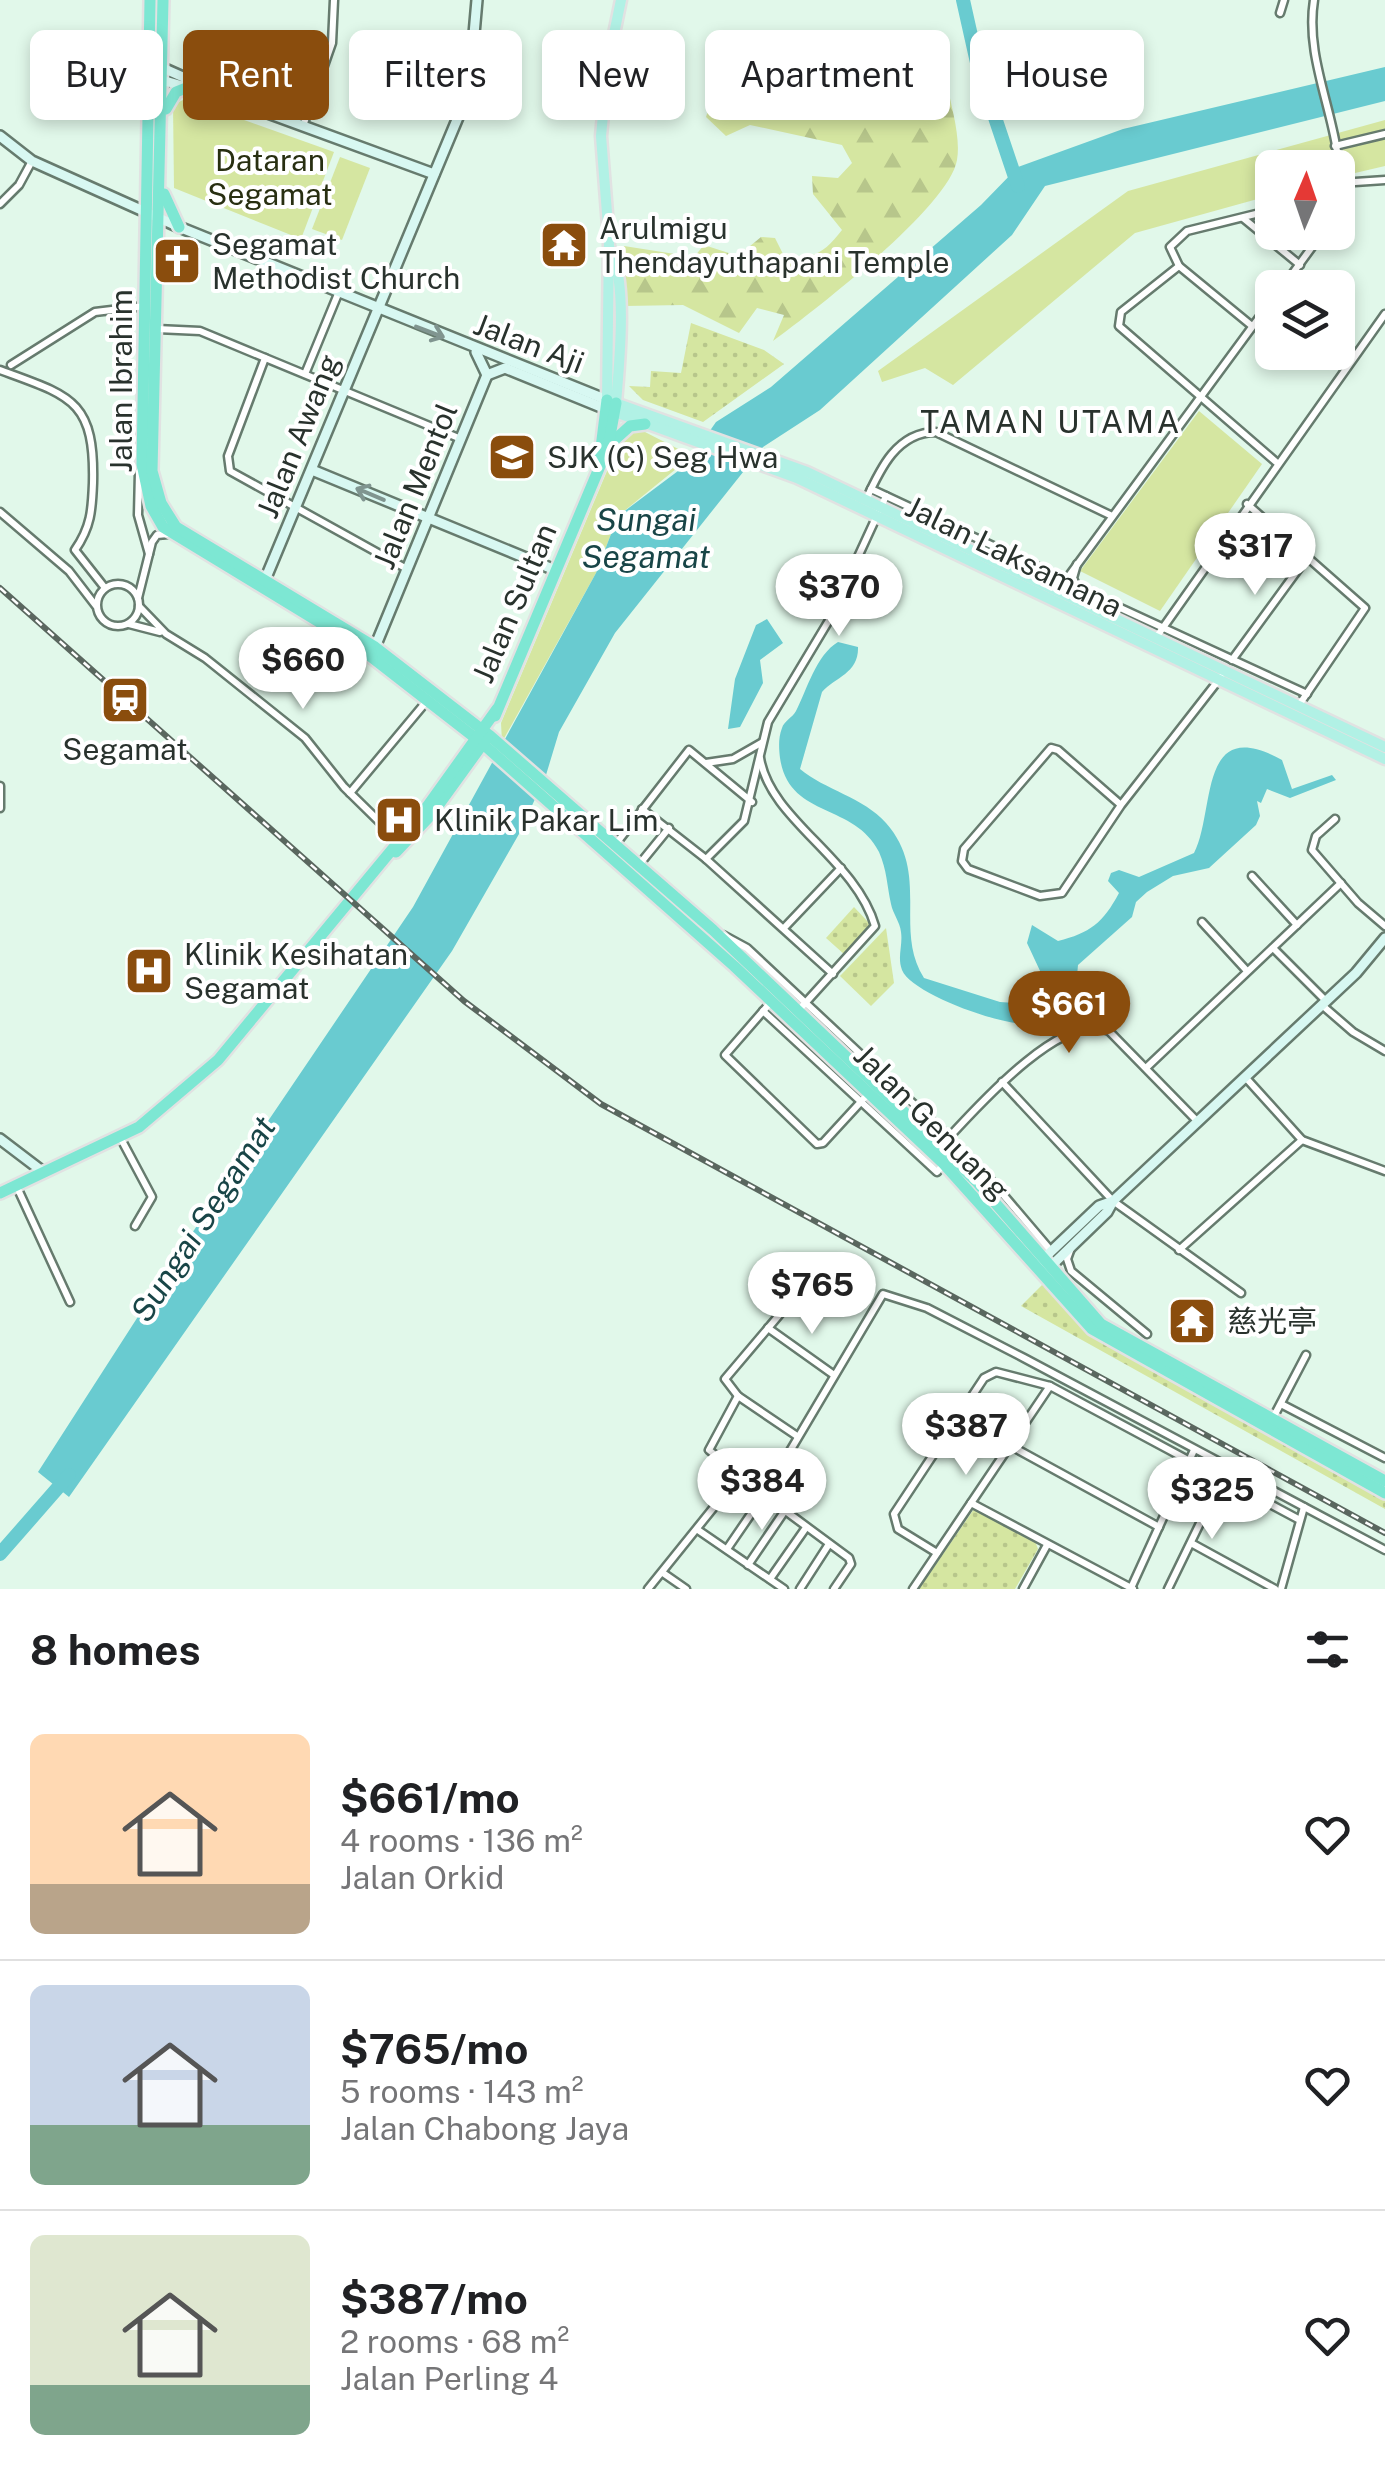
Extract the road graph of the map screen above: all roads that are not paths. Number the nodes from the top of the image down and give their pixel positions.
1 (150, 0) edge
2 (163, 0) edge
3 (334, 0) edge
4 (477, 0) edge
5 (621, 0) edge
6 (1284, 0) edge
7 (1314, 0) edge
8 (1280, 13) dead end
9 (152, 30) edge
10 (160, 30) edge
11 (183, 90) edge
12 (163, 117) edge
13 (155, 120) edge
14 (162, 120) edge
15 (287, 120) edge
16 (303, 126) junction
17 (1385, 134) edge
18 (0, 136) edge
19 (1334, 142) junction
20 (1335, 150) edge
21 (32, 162) junction
22 (434, 174) junction
23 (154, 175) junction
24 (1385, 180) edge
25 (1355, 182) edge
26 (118, 201) junction
27 (0, 204) edge
28 (1255, 215) edge
29 (153, 216) junction
30 (1243, 218) junction
31 (178, 228) junction
32 (610, 250) junction
33 (1310, 250) edge
34 (1300, 265) junction
35 (1180, 266) junction
36 (1296, 270) edge
37 (338, 294) junction
38 (146, 306) junction
39 (376, 310) junction
40 (1385, 314) edge
41 (1255, 322) edge
42 (1252, 326) junction
43 (157, 329) junction
44 (470, 347) junction
45 (265, 358) junction
46 (11, 365) dead end
47 (0, 370) edge
48 (618, 371) junction
49 (304, 374) junction
50 (487, 375) junction
51 (344, 390) junction
52 (1200, 397) junction
53 (611, 406) junction
54 (648, 420) junction
55 (461, 439) junction
56 (608, 447) junction
57 (600, 460) junction
58 (1276, 462) junction
59 (142, 464) junction
60 (312, 470) junction
61 (866, 500) junction
62 (1246, 504) junction
63 (297, 507) junction
64 (882, 508) junction
65 (0, 512) edge
66 (1110, 516) junction
67 (428, 518) junction
68 (171, 534) junction
69 (148, 554) junction
70 (1308, 556) junction
71 (1078, 558) junction
72 (408, 569) junction
73 (554, 570) junction
74 (146, 574) junction
75 (264, 580) junction
76 (1064, 580) junction
77 (128, 587) junction
78 (105, 588) junction
79 (1054, 598) junction
80 (139, 602) junction
81 (96, 606) junction
82 (128, 624) junction
83 (166, 634) junction
84 (1156, 638) junction
85 (375, 647) junction
86 (1231, 661) junction
87 (1221, 677) junction
88 (1306, 694) junction
89 (428, 700) junction
90 (1299, 706) junction
91 (486, 740) junction
92 (761, 743) junction
93 (1385, 747) edge
94 (760, 754) junction
95 (1385, 758) edge
96 (704, 763) junction
97 (0, 786) edge
98 (350, 793) junction
99 (776, 798) junction
100 (752, 799) junction
101 (1120, 805) junction
102 (560, 806) junction
103 (0, 808) edge
104 (642, 808) junction
105 (1335, 820) dead end
106 (669, 828) junction
107 (401, 843) junction
108 (614, 846) junction
109 (706, 859) junction
110 (638, 866) junction
111 (841, 868) junction
112 (1252, 876) dead end
113 (1341, 883) junction
114 (673, 895) junction
115 (672, 910) junction
116 (1202, 922) dead end
117 (697, 924) junction
118 (1296, 925) junction
119 (1385, 926) edge
120 (784, 928) junction
121 (1385, 938) edge
122 (1273, 948) junction
123 (1247, 971) junction
124 (833, 974) junction
125 (1324, 1004) junction
126 (767, 1006) junction
127 (801, 1007) junction
128 (1385, 1051) edge
129 (1146, 1068) junction
130 (1246, 1078) junction
131 (1002, 1082) junction
132 (869, 1093) junction
133 (1198, 1122) junction
134 (120, 1137) junction
135 (0, 1139) edge
136 (1302, 1140) junction
137 (944, 1142) junction
138 (42, 1171) junction
139 (1385, 1171) edge
140 (16, 1184) junction
141 (0, 1193) edge
142 (1113, 1200) junction
143 (134, 1226) dead end
144 (1071, 1247) junction
145 (1180, 1250) junction
146 (1045, 1264) junction
147 (1241, 1293) dead end
148 (791, 1301) dead end
149 (70, 1302) dead end
150 (768, 1328) junction
151 (1147, 1334) dead end
152 (1306, 1355) dead end
153 (834, 1375) junction
154 (1050, 1386) junction
155 (738, 1396) junction
156 (1282, 1404) junction
157 (1272, 1418) junction
158 (1318, 1425) junction
159 (797, 1436) junction
160 (1308, 1438) junction
161 (1010, 1446) junction
162 (1360, 1448) junction
163 (1194, 1450) junction
164 (1385, 1458) edge
165 (1190, 1461) junction
166 (1352, 1463) junction
167 (739, 1476) junction
168 (1222, 1478) junction
169 (1385, 1481) edge
170 (1385, 1493) edge
171 (764, 1494) junction
172 (971, 1503) junction
173 (1304, 1507) junction
174 (784, 1512) junction
175 (1298, 1518) junction
176 (1159, 1528) junction
177 (805, 1529) junction
178 (698, 1530) junction
179 (1191, 1543) junction
180 (828, 1544) junction
181 (1047, 1544) junction
182 (727, 1549) junction
183 (1385, 1550) edge
184 (936, 1553) junction
185 (748, 1565) junction
186 (663, 1573) junction
187 (770, 1579) junction
188 (837, 1588) edge
189 (1132, 1588) edge
190 (648, 1589) edge
191 (686, 1589) edge
192 (784, 1589) edge
193 (800, 1589) edge
194 (912, 1589) edge
195 (1023, 1589) edge
196 (1168, 1589) edge
197 (1278, 1589) edge

1 - 9 highway
2 - 10 highway
3 - 16 street
4 - 22 main road, Jalan Awang
5 - 32 main road
6 - 8 street
7 - 19 street
11 - 12 highway
13 - 23 highway
14 - 23 highway
15 - 16 main road
16 - 22 main road
17 - 19 street
18 - 21 main road, Jalan Aji
19 - 20 street
21 - 26 main road, Jalan Aji
21 - 27 street
22 - 39 main road, Jalan Awang
23 - 26 main road
23 - 29 highway
23 - 31 highway
24 - 25 street
26 - 29 main road, Jalan Aji
28 - 30 street
29 - 31 main road, Jalan Aji
29 - 38 highway, Jalan Ibrahim
29 - 43 highway, Jalan Ibrahim
30 - 34 street
30 - 35 street
31 - 37 main road, Jalan Aji
32 - 48 main road
32 - 53 main road
33 - 34 street
34 - 36 street
35 - 42 street
35 - 52 street
37 - 39 main road, Jalan Aji
37 - 49 street
38 - 46 street
38 - 59 highway, Jalan Ibrahim
39 -> 44 main road, Jalan Aji
39 - 51 main road, Jalan Awang
40 - 58 street
41 - 42 street
42 - 52 street
43 - 45 street
43 - 75 highway, Jalan Ibrahim
44 - 50 main road, Jalan Mentol
44 - 53 main road, Jalan Aji
45 - 49 street
45 - 63 street
47 - 78 street
48 - 53 main road
48 - 54 main road
49 - 51 street
50 - 53 main road, Jalan Aji
50 - 55 main road, Jalan Mentol
51 - 55 street
51 - 60 main road, Jalan Awang
52 - 58 street
52 - 66 street
53 - 54 main road, Jalan Laksamana
53 - 56 highway, Jalan Sultan
53 - 57 highway, Jalan Sultan
54 - 56 highway
54 - 61 main road, Jalan Laksamana
55 - 67 main road, Jalan Mentol
56 - 57 highway, Jalan Sultan
57 - 73 highway, Jalan Sultan
58 - 62 street
59 - 68 highway, Jalan Ibrahim
59 - 69 street
60 - 63 main road, Jalan Awang
67 -> 60 main road
61 - 64 main road, Jalan Laksamana
61 - 66 street
62 - 70 street
62 - 84 street
63 - 72 street
63 - 75 main road, Jalan Awang
64 - 76 street
64 - 79 main road, Jalan Laksamana
64 - 92 street
65 - 81 street
66 - 71 street
67 - 72 main road, Jalan Mentol
67 - 73 main road
68 - 69 street
68 - 89 highway
69 - 74 street
70 - 86 street
70 - 88 street
71 - 76 street
71 - 84 street
72 - 85 main road, Jalan Mentol
73 - 91 highway, Jalan Sultan
74 - 77 street
74 - 80 street
75 - 85 highway, Jalan Ibrahim
76 - 79 street
77 - 78 street
77 - 80 street
78 - 81 street
79 - 84 main road, Jalan Laksamana
80 - 82 street
80 - 83 street
81 - 82 street
82 - 83 street
83 - 98 street
84 - 86 street
84 - 87 main road, Jalan Laksamana
85 - 91 highway, Jalan Ibrahim
86 - 88 street
87 - 90 main road, Jalan Laksamana
87 - 95 main road, Jalan Laksamana
87 - 101 street
88 - 90 street
89 - 91 highway
89 - 98 street
90 - 93 main road, Jalan Laksamana
91 - 102 highway, Jalan Genuang
91 - 107 highway, Jalan Sultan
92 - 94 street
92 - 96 street
94 - 99 street
94 - 100 street
96 - 100 street
96 - 104 street
97 - 103 street
98 - 107 street
99 - 100 street
99 - 111 street
100 - 109 street
101 - 101 street
102 - 108 highway, Jalan Genuang
102 - 115 highway, Jalan Genuang
104 - 106 street
104 - 108 street
105 - 113 street
106 - 109 street
106 - 110 street
107 - 134 highway, Jalan Sultan
108 - 110 highway, Jalan Genuang
109 - 120 street
110 - 114 highway, Jalan Genuang
111 - 120 street
111 - 124 street
112 - 118 street
113 - 118 street
113 - 119 street
114 - 115 highway
114 - 117 highway, Jalan Genuang
115 - 117 highway, Jalan Genuang
116 - 123 street
117 - 126 highway, Jalan Genuang
117 - 127 highway, Jalan Genuang
118 - 122 street
120 - 124 street
121 - 125 main road
122 - 123 street
122 - 125 street
123 - 129 street
124 - 127 street
125 - 128 street
125 - 130 main road
126 - 132 highway, Jalan Genuang
126 - 132 street
127 - 132 highway, Jalan Genuang
127 - 137 street
129 - 131 street
129 - 133 street
130 - 133 main road
130 - 136 street
131 - 137 street
131 - 142 street
132 - 137 highway, Jalan Genuang
132 - 146 highway, Jalan Genuang
133 - 142 main road
134 - 138 highway, Jalan Sultan
134 - 143 street
135 - 138 main road
136 - 139 street
136 - 145 street
137 - 146 highway, Jalan Genuang
138 - 140 highway, Jalan Sultan
140 - 141 highway, Jalan Sultan
140 - 149 street
142 - 144 main road
142 - 145 street
142 - 146 main road
144 - 146 main road
144 - 151 street
145 - 147 street
146 - 157 highway, Jalan Genuang
146 - 170 highway, Jalan Genuang
148 - 150 street
150 - 153 street
150 - 155 street
152 - 156 street
153 - 159 street
153 - 163 street
154 - 161 street
154 - 165 street
154 - 184 street
155 - 159 street
155 - 167 street
156 - 157 street
156 - 158 street
157 - 160 highway, Jalan Genuang
158 - 160 street
158 - 162 street
159 - 171 street
160 - 166 highway, Jalan Genuang
161 - 172 street
161 - 176 street
162 - 164 street
162 - 166 street
163 - 165 street
163 - 173 street
165 - 168 street
165 - 176 street
166 - 169 highway, Jalan Genuang
167 - 171 street
167 - 178 street
168 - 175 street
168 - 179 street
171 - 174 street
171 - 182 street
172 - 181 street
172 - 184 street
173 - 175 street
173 - 183 street
174 - 177 street
174 - 185 street
175 - 197 street
176 - 189 street
177 - 180 street
177 - 187 street
178 - 182 street
178 - 186 street
179 - 196 street
179 - 197 street
180 - 188 street
180 - 193 street
181 - 189 street
181 - 195 street
182 - 185 street
184 - 194 street
185 - 187 street
186 - 190 street
186 - 191 street
187 - 192 street

